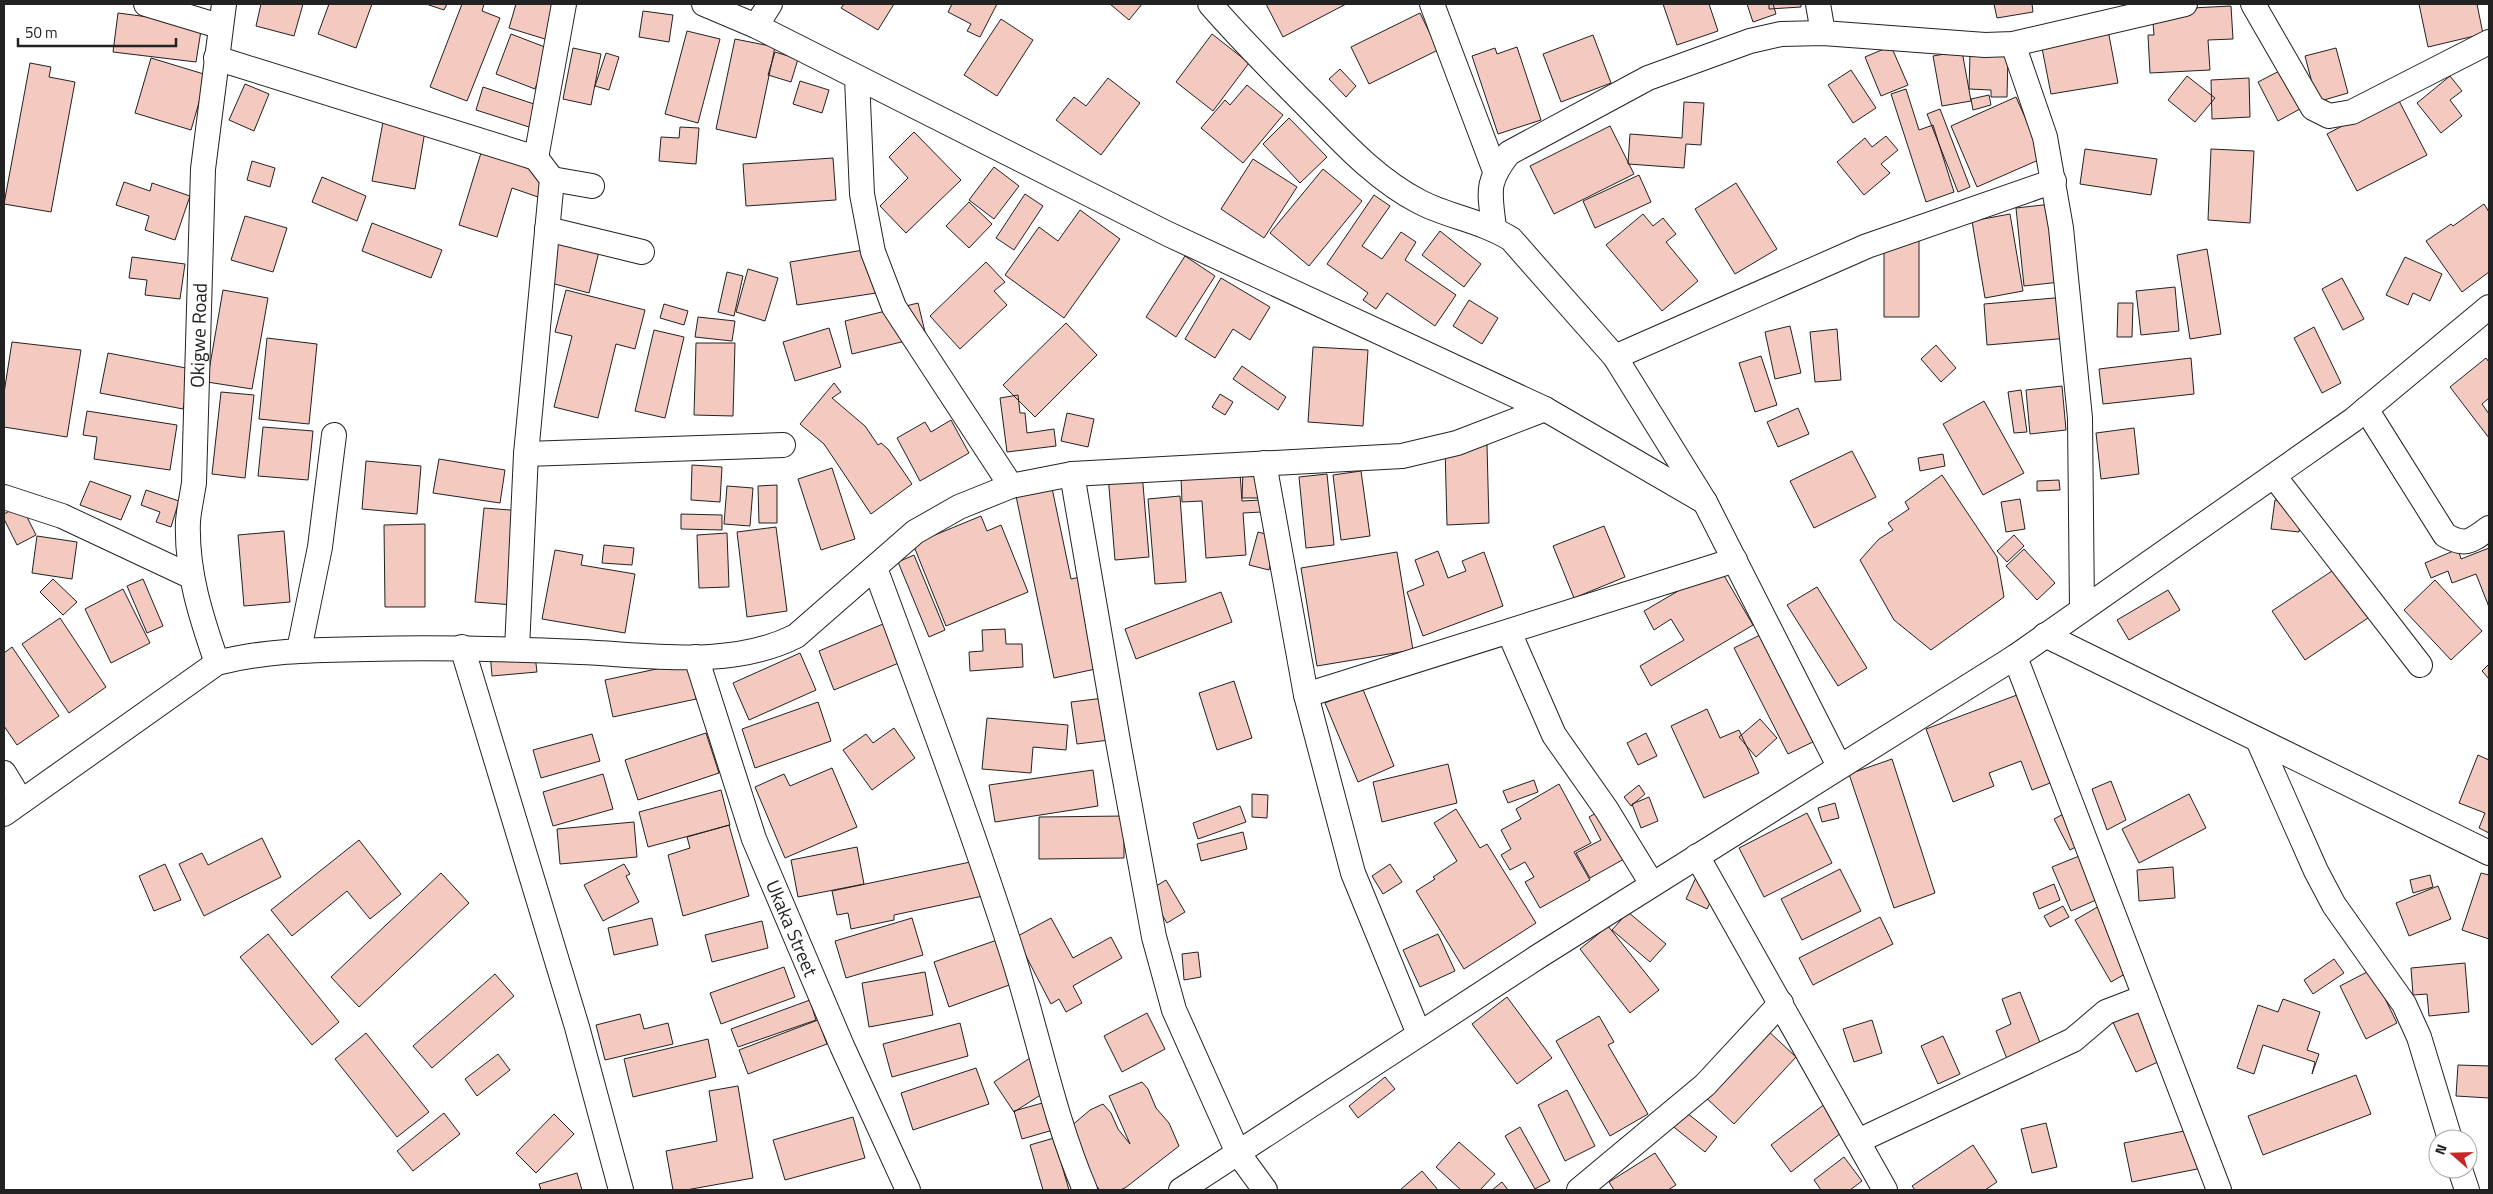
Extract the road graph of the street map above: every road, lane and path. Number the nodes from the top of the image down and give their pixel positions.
1 (146, 4) edge
2 (564, 4) edge
3 (704, 4) edge
4 (770, 4) edge
5 (1210, 4) edge
6 (1432, 4) edge
7 (1818, 4) edge
8 (2184, 4) edge
9 (2253, 4) edge
10 (221, 15) edge
11 (756, 26) junction
12 (1823, 33) junction
13 (2489, 42) edge
14 (2013, 44) junction
15 (216, 58) junction
16 (857, 78) junction
17 (536, 158) junction
18 (1494, 172) junction
19 (552, 179) junction
20 (2054, 181) junction
21 (592, 186) dead end
22 (1494, 228) junction
23 (547, 229) junction
24 (642, 252) dead end
25 (2489, 307) edge
26 (1616, 357) junction
27 (1545, 409) junction
28 (2366, 409) junction
29 (334, 435) dead end
30 (783, 445) dead end
31 (526, 454) junction
32 (1264, 462) junction
33 (1072, 474) junction
34 (2274, 476) junction
35 (1011, 486) junction
36 (4, 496) edge
37 (1705, 502) junction
38 (2489, 528) edge
39 (1735, 560) junction
40 (875, 568) junction
41 (192, 577) junction
42 (2082, 609) junction
43 (1509, 632) junction
44 (2045, 635) junction
45 (462, 647) junction
46 (517, 649) junction
47 (299, 650) junction
48 (696, 657) junction
49 (2015, 657) junction
50 (217, 663) junction
51 (2420, 665) dead end
52 (1306, 695) junction
53 (2258, 740) junction
54 (1839, 766) junction
55 (4, 773) edge
56 (12, 808) edge
57 (2489, 853) edge
58 (1697, 856) junction
59 (1652, 884) junction
60 (2145, 996) junction
61 (1781, 1003) junction
62 (1419, 1034) junction
63 (2447, 1129) edge
64 (1858, 1141) junction
65 (1238, 1153) junction
66 (621, 1190) edge
67 (908, 1190) edge
68 (1085, 1190) edge
69 (1181, 1190) edge
70 (1265, 1190) edge
71 (1580, 1190) edge
72 (1885, 1190) edge
73 (2219, 1190) edge

1 - 10 street
2 - 17 street
3 - 11 street
4 - 11 street
5 - 22 street
6 - 18 street
7 - 12 street
8 - 14 street
9 - 13 street
10 - 15 street, Okigwe Road
11 - 16 street
12 - 14 street
12 - 18 street
14 - 20 street
15 - 17 street
15 - 41 street, Okigwe Road
16 - 27 street
16 - 35 street
17 - 19 street
18 - 22 street
19 - 21 street
19 - 23 street
20 - 26 street
20 - 42 street
22 - 26 street
23 - 24 street
23 - 31 street
25 - 28 street
26 - 37 street
27 - 32 street
27 - 37 street
28 - 34 street
28 - 38 street
29 - 47 street
30 - 31 street
31 - 46 street
32 - 33 street
32 - 52 street
33 - 35 street
33 - 65 street
34 - 42 street
34 - 51 street
35 - 40 street
36 - 41 street
37 - 39 street
39 - 43 street
39 - 54 street
40 - 48 street
40 - 68 street
41 - 50 street, Okigwe Road
42 - 44 street
43 - 52 street
43 - 59 street
44 - 49 street
44 - 53 street
45 - 46 street
45 - 47 street
45 - 66 street
46 - 48 street
47 - 50 street
48 - 67 street, Ukaka Street
49 - 54 street
49 - 60 street
50 - 56 street
52 - 62 street
53 - 57 street
53 - 63 street
54 - 58 street
55 - 56 street
58 - 59 street
58 - 61 street
59 - 62 street
60 - 64 street
60 - 73 street
61 - 64 street
61 - 71 street
62 - 65 street
64 - 72 street
65 - 69 street
65 - 70 street

